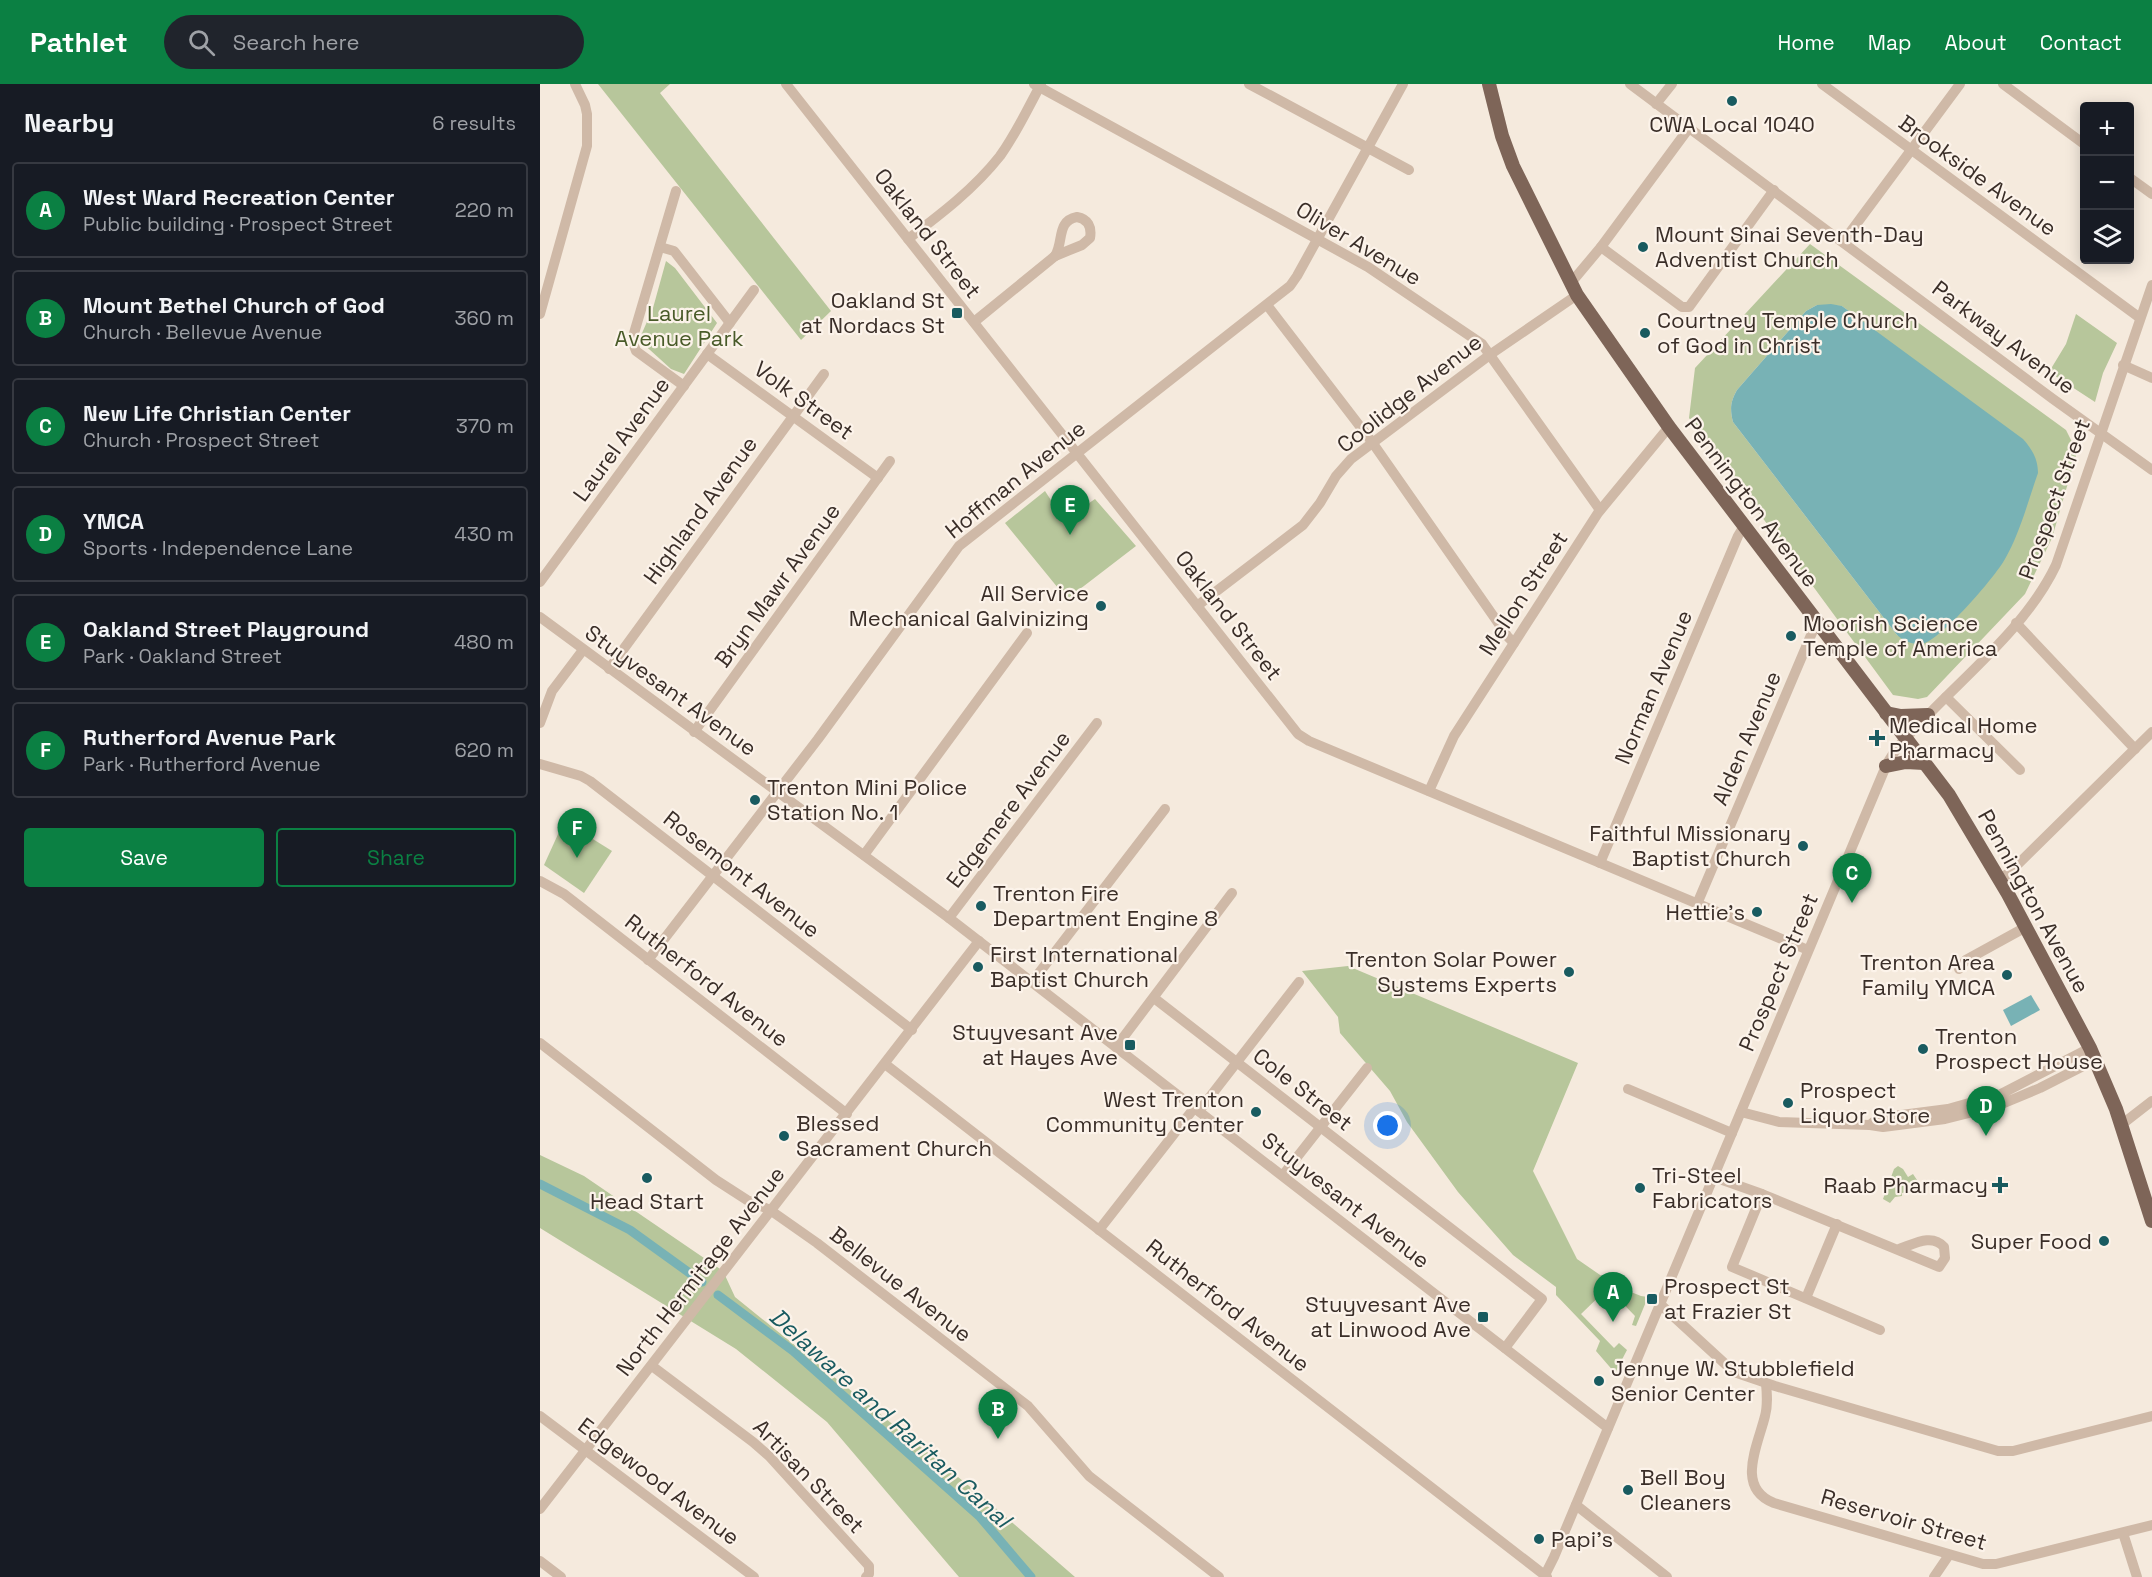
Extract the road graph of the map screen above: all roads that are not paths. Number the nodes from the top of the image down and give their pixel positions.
1 (575, 84) edge
2 (786, 84) edge
3 (1249, 84) edge
4 (1403, 84) edge
5 (1489, 84) edge
6 (1630, 84) edge
7 (1672, 84) edge
8 (1822, 84) edge
9 (1960, 84) edge
10 (2002, 84) edge
11 (1038, 85) edge
12 (1656, 104) junction
13 (1689, 128) junction
14 (2080, 140) edge
15 (1367, 148) junction
16 (1911, 150) junction
17 (1409, 170) dead end
18 (2134, 181) edge
19 (1774, 190) junction
20 (676, 191) dead end
21 (2152, 194) edge
22 (1317, 239) junction
23 (908, 240) junction
24 (1843, 242) junction
25 (660, 247) junction
26 (1601, 247) junction
27 (1055, 256) dead end
28 (2152, 285) edge
29 (754, 290) dead end
30 (1574, 290) junction
31 (1267, 305) junction
32 (540, 314) edge
33 (2140, 318) junction
34 (974, 322) junction
35 (730, 323) junction
36 (707, 354) junction
37 (1491, 354) junction
38 (2123, 365) junction
39 (824, 374) dead end
40 (2152, 378) edge
41 (684, 386) junction
42 (793, 416) junction
43 (1669, 427) junction
44 (2100, 432) junction
45 (1372, 442) junction
46 (1077, 454) junction
47 (890, 460) dead end
48 (2152, 470) edge
49 (878, 478) junction
50 (1600, 510) junction
51 (1744, 526) junction
52 (540, 582) edge
53 (1197, 606) junction
54 (540, 617) edge
55 (1817, 621) junction
56 (2016, 623) junction
57 (1026, 633) dead end
58 (1514, 643) junction
59 (583, 650) junction
60 (609, 669) junction
61 (1946, 697) junction
62 (1886, 713) junction
63 (1928, 715) junction
64 (540, 723) edge
65 (1097, 723) dead end
66 (694, 732) junction
67 (2152, 732) edge
68 (1905, 737) junction
69 (2135, 749) junction
70 (1924, 763) junction
71 (540, 764) edge
72 (1886, 766) junction
73 (2020, 770) dead end
74 (777, 791) junction
75 (1429, 791) junction
76 (1165, 809) dead end
77 (864, 855) junction
78 (1600, 863) junction
79 (713, 877) junction
80 (2000, 879) junction
81 (540, 881) edge
82 (1232, 893) dead end
83 (1697, 904) junction
84 (949, 918) junction
85 (2026, 927) junction
86 (979, 941) junction
87 (1808, 950) junction
88 (648, 960) junction
89 (1959, 969) dead end
90 (1032, 982) junction
91 (1299, 982) dead end
92 (1154, 998) junction
93 (912, 1030) junction
94 (540, 1043) edge
95 (1116, 1047) junction
96 (2092, 1054) junction
97 (1237, 1063) junction
98 (885, 1064) junction
99 (1367, 1068) dead end
100 (1628, 1089) dead end
101 (2152, 1101) edge
102 (1197, 1109) junction
103 (1741, 1112) junction
104 (847, 1114) junction
105 (2121, 1125) junction
106 (1321, 1128) junction
107 (1732, 1133) junction
108 (1283, 1175) junction
109 (1714, 1177) junction
110 (1762, 1194) junction
111 (770, 1210) junction
112 (2152, 1221) edge
113 (1836, 1224) junction
114 (1099, 1230) junction
115 (1899, 1249) dead end
116 (1806, 1298) junction
117 (1661, 1305) junction
118 (1880, 1330) dead end
119 (1505, 1348) junction
120 (652, 1366) junction
121 (1766, 1383) junction
122 (540, 1416) edge
123 (2152, 1416) edge
124 (1608, 1428) junction
125 (586, 1451) junction
126 (1576, 1505) junction
127 (540, 1509) edge
128 (2152, 1525) edge
129 (2123, 1533) junction
130 (1950, 1555) junction
131 (540, 1561) edge
132 (1545, 1576) edge
133 (561, 1577) edge
134 (754, 1577) edge
135 (866, 1577) edge
136 (1219, 1577) edge
137 (1667, 1577) edge
138 (1934, 1577) edge
139 (2137, 1577) edge

1 - 32 street
2 - 23 street, Oakland Street
3 - 15 street
4 - 15 street, Hoffman Avenue
5 - 30 main road, Pennington Avenue
6 - 12 street, Parkway Avenue
7 - 12 street
8 - 16 street, Brookside Avenue
9 - 16 street
10 - 14 street
11 - 22 street, Oliver Avenue
11 - 23 street
12 - 13 street, Parkway Avenue
13 - 19 street, Parkway Avenue
13 - 26 street, Coolidge Avenue
15 - 17 street
15 - 22 street, Hoffman Avenue
16 - 24 street
16 - 33 street, Brookside Avenue
18 - 21 street
19 - 24 street, Parkway Avenue
19 - 26 street
20 - 25 street
22 - 31 street, Hoffman Avenue
22 - 37 street, Oliver Avenue
23 - 34 street, Oakland Street
24 - 44 street, Parkway Avenue
25 - 35 street
25 - 41 street
26 - 30 street, Coolidge Avenue
27 - 34 street
28 - 33 street, Prospect Street
29 - 35 street, Laurel Avenue
30 - 37 street, Coolidge Avenue
30 - 43 main road, Pennington Avenue
31 - 45 street
31 - 46 street, Hoffman Avenue
33 - 38 street, Prospect Street
34 - 46 street, Oakland Street
35 - 36 street, Laurel Avenue
36 - 41 street, Laurel Avenue
36 - 42 street, Volk Street
37 - 45 street, Coolidge Avenue
37 - 50 street, Oliver Avenue
38 - 40 street
38 - 44 street, Prospect Street
39 - 42 street, Highland Avenue
41 - 52 street, Laurel Avenue
42 - 49 street, Volk Street
42 - 60 street, Highland Avenue
43 - 50 street, Mellon Street
43 - 51 main road, Pennington Avenue
44 - 48 street, Parkway Avenue
44 - 56 street, Prospect Street
45 - 53 street, Coolidge Avenue
45 - 58 street
46 - 53 street, Oakland Street
46 - 74 street, Hoffman Avenue
47 - 49 street, Bryn Mawr Avenue
49 - 66 street, Bryn Mawr Avenue
50 - 58 street, Mellon Street
51 - 55 main road, Pennington Avenue
51 - 78 street, Norman Avenue
53 - 75 street, Oakland Street
54 - 59 street, Stuyvesant Avenue
55 - 62 main road, Pennington Avenue
55 - 83 street, Alden Avenue
56 - 61 street, Prospect Street
56 - 69 street
57 - 77 street
58 - 75 street, Mellon Street
59 - 60 street, Stuyvesant Avenue
59 - 64 street
60 - 66 street, Stuyvesant Avenue
61 - 63 street, Prospect Street
61 - 73 street
62 - 63 main road
62 - 68 main road, Pennington Avenue
63 - 68 street, Prospect Street
65 - 84 street, Edgemere Avenue
66 - 74 street, Stuyvesant Avenue
67 - 69 street
68 - 70 main road, Pennington Avenue
68 - 72 street, Prospect Street
69 - 80 street
70 - 72 main road
70 - 80 main road, Pennington Avenue
71 - 79 street, Rosemont Avenue
72 - 87 street, Prospect Street
74 - 77 street, Stuyvesant Avenue
74 - 79 street, Hoffman Avenue
75 - 78 street, Oakland Street
76 - 90 street
77 - 84 street, Stuyvesant Avenue
78 - 83 street, Oakland Street
79 - 88 street, Hoffman Avenue
79 - 93 street, Rosemont Avenue
80 - 85 main road, Pennington Avenue
81 - 88 street, Rutherford Avenue
82 - 92 street
83 - 87 street, Oakland Street
84 - 86 street, Stuyvesant Avenue
85 - 89 street
85 - 96 main road, Pennington Avenue
86 - 90 street, Stuyvesant Avenue
86 - 93 street, North Hermitage Avenue
87 - 103 street, Prospect Street
88 - 104 street, Rutherford Avenue
90 - 95 street, Stuyvesant Avenue
91 - 97 street
92 - 95 street
92 - 97 street, Cole Street
93 - 98 street, North Hermitage Avenue
94 - 111 street, Bellevue Avenue
95 - 102 street, Stuyvesant Avenue
96 - 103 street
96 - 105 main road, Pennington Avenue
97 - 102 street
97 - 106 street, Cole Street
98 - 104 street, North Hermitage Avenue
98 - 114 street, Rutherford Avenue
99 - 106 street
100 - 107 street
101 - 105 street
102 - 108 street, Stuyvesant Avenue
102 - 114 street
103 - 107 street, Prospect Street
104 - 111 street, North Hermitage Avenue
105 - 112 main road, Pennington Avenue
106 - 108 street
106 - 119 street, Cole Street
107 - 109 street, Prospect Street
108 - 119 street, Stuyvesant Avenue
109 - 110 street
109 - 117 street, Prospect Street
110 - 113 street
110 - 116 street
111 - 120 street, North Hermitage Avenue
111 - 136 street, Bellevue Avenue
113 - 115 street
113 - 116 street
114 - 132 street, Rutherford Avenue
116 - 118 street
117 - 121 street
117 - 124 street, Prospect Street
119 - 124 street, Stuyvesant Avenue
120 - 125 street, North Hermitage Avenue
120 - 135 street, Artisan Street
121 - 123 street
121 - 130 street, Reservoir Street
122 - 125 street, Edgewood Avenue
124 - 126 street, Prospect Street
125 - 127 street, North Hermitage Avenue
125 - 134 street, Edgewood Avenue
126 - 132 street, Prospect Street
126 - 137 street
128 - 129 street, Reservoir Street
129 - 130 street, Reservoir Street
129 - 139 street
130 - 138 street
131 - 133 street

